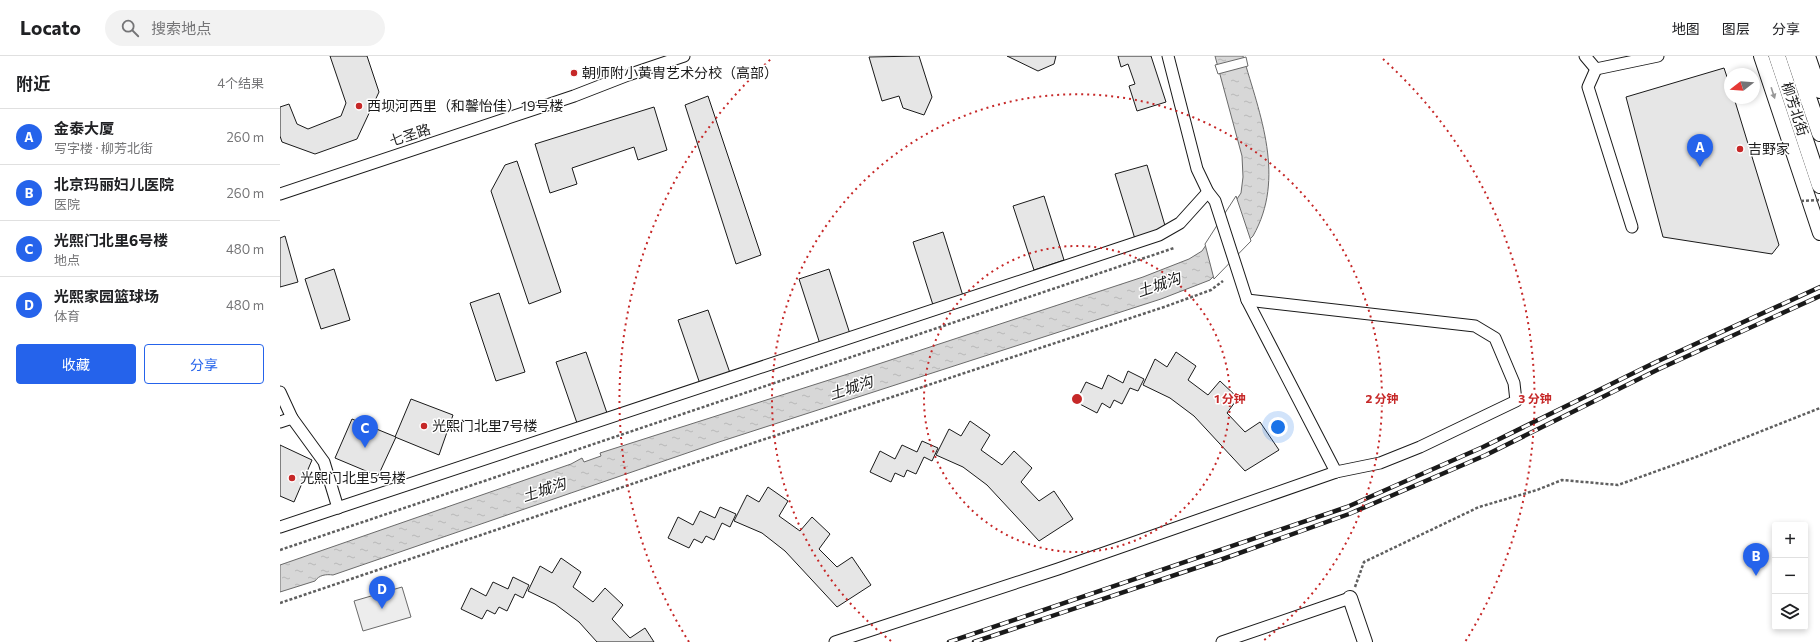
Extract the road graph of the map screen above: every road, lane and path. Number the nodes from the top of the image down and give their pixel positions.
1 (684, 56) edge
2 (1168, 56) edge
3 (1585, 56) edge
4 (1658, 56) edge
5 (1761, 56) edge
6 (1777, 56) edge
7 (1794, 56) edge
8 (1808, 56) edge
9 (1596, 69) junction
10 (1820, 91) edge
11 (1820, 133) edge
12 (1820, 185) edge
13 (1208, 192) junction
14 (280, 194) edge
15 (1820, 200) edge
16 (1801, 201) dead end
17 (1632, 227) dead end
18 (1820, 233) edge
19 (1174, 248) dead end
20 (1223, 281) dead end
21 (1247, 300) junction
22 (280, 392) edge
23 (1820, 408) edge
24 (292, 418) junction
25 (280, 422) edge
26 (1336, 472) junction
27 (338, 508) junction
28 (280, 527) edge
29 (280, 550) edge
30 (1350, 598) junction
31 (280, 603) edge
32 (835, 642) edge
33 (1222, 642) edge
34 (1366, 642) edge

1 - 14 street, 七圣路
2 - 13 street
3 - 9 street
4 - 9 street
5 -> 18 street
6 - 12 main road, 柳芳北街
7 - 11 main road, 柳芳北街
8 - 10 street
9 - 17 street
13 - 21 street
13 - 27 street
15 - 16 path, bridge
19 - 29 path
20 - 31 path
21 - 26 street
21 - 26 street
22 - 24 street
23 - 30 path
24 - 25 street
24 - 27 street
26 - 32 street
27 - 28 street
30 - 33 street
30 - 34 street

